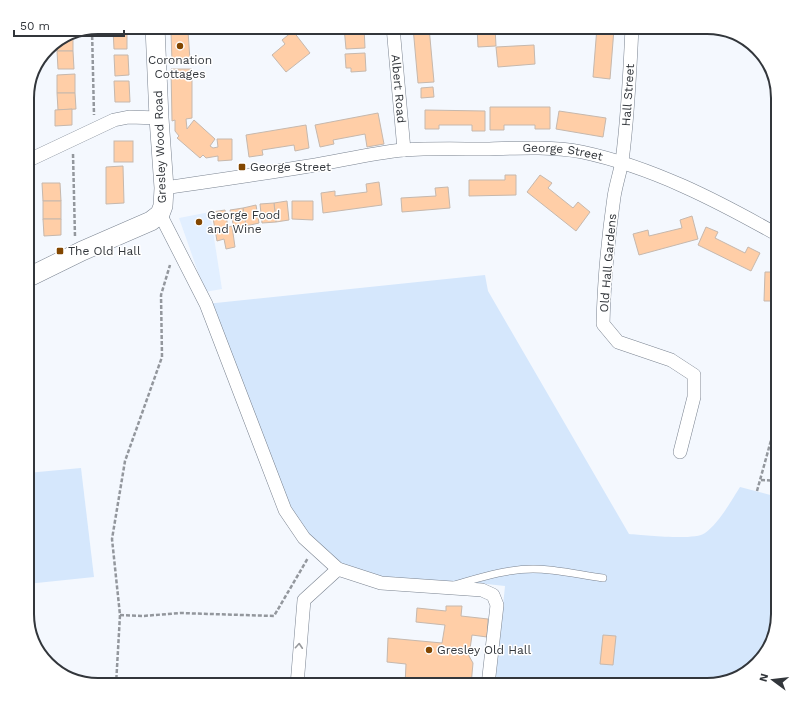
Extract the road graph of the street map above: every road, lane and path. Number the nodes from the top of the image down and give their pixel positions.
1 (92, 34) edge
2 (155, 34) edge
3 (394, 34) edge
4 (632, 34) edge
5 (159, 118) junction
6 (95, 130) junction
7 (73, 140) junction
8 (404, 150) junction
9 (34, 158) edge
10 (622, 162) junction
11 (164, 188) junction
12 (160, 214) junction
13 (771, 231) edge
14 (176, 245) junction
15 (76, 254) junction
16 (34, 275) edge
17 (771, 442) edge
18 (680, 452) dead end
19 (761, 480) junction
20 (771, 481) edge
21 (757, 491) dead end
22 (314, 548) junction
23 (338, 569) junction
24 (603, 578) dead end
25 (445, 587) junction
26 (120, 615) junction
27 (116, 678) edge
28 (298, 678) edge
29 (489, 678) edge

1 - 6 path
2 - 5 street, Gresley Wood Road
3 - 8 street, Albert Road
4 - 10 street, Hall Street
5 - 6 street
5 - 11 street, Gresley Wood Road
6 - 7 street
7 - 9 street
7 - 15 path
8 - 10 street, George Street
8 - 11 street, George Street
10 - 13 street, George Street
10 - 18 street, Old Hall Gardens
11 - 12 street, Gresley Wood Road
12 - 14 street
12 - 15 street, Gresley Wood Road
14 - 22 street
14 - 26 path
15 - 16 street, Gresley Wood Road
17 - 19 path
19 - 20 path
19 - 21 path
22 - 23 street
22 - 26 path
23 - 25 street
28 -> 23 street
24 - 25 lane
25 - 29 street
26 - 27 path

